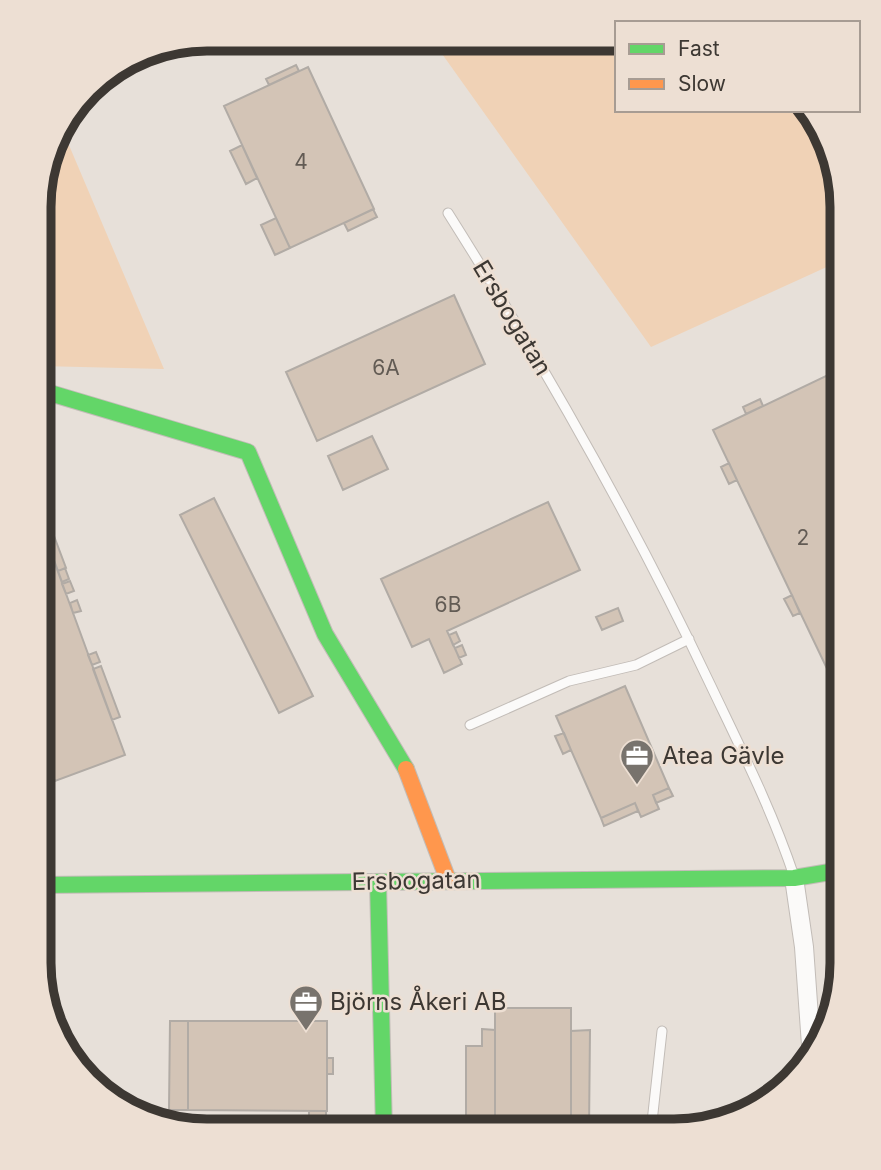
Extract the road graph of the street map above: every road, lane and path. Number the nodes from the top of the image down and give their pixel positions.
1 (448, 213) dead end
2 (51, 393) edge
3 (689, 639) junction
4 (470, 725) dead end
5 (830, 872) edge
6 (794, 878) junction
7 (448, 880) junction
8 (378, 882) junction
9 (51, 885) edge
10 (662, 1031) dead end
11 (810, 1040) edge
12 (384, 1119) edge
13 (652, 1119) edge

1 - 3 lane, Ersbogatan
2 - 7 street
3 - 4 lane
3 - 6 lane, Ersbogatan
5 - 6 street, Ersbogatan
6 - 7 street, Ersbogatan
6 - 11 street
7 - 8 street, Ersbogatan
8 - 9 street, Ersbogatan
8 - 12 street
10 - 13 lane

